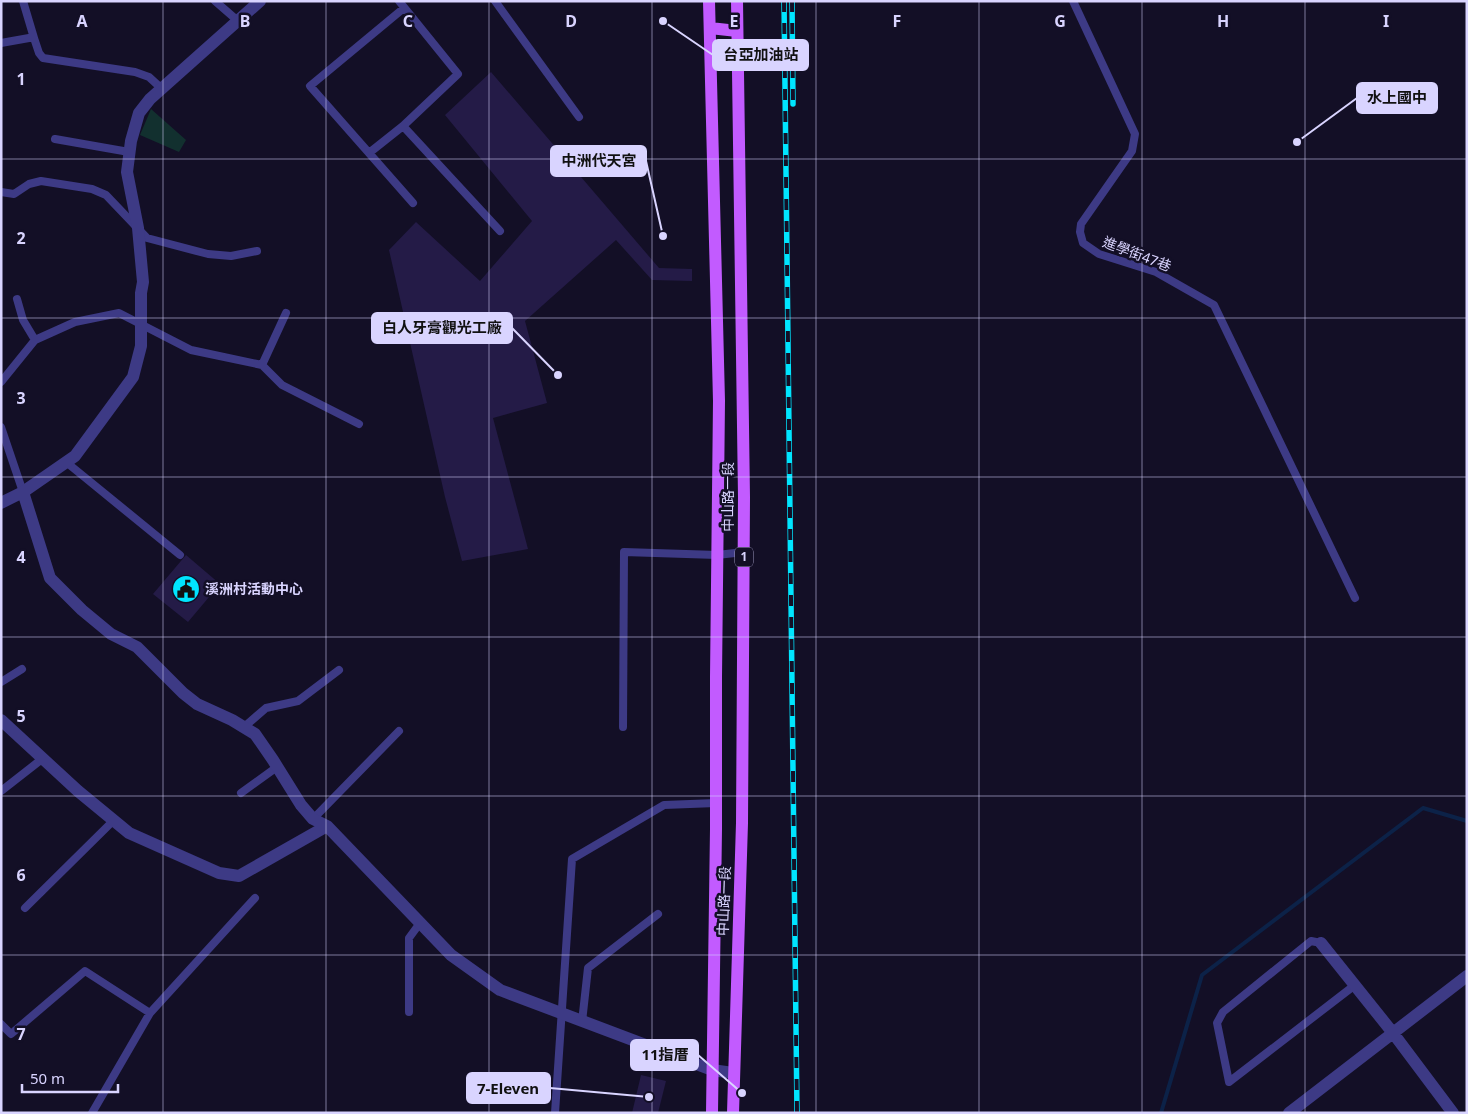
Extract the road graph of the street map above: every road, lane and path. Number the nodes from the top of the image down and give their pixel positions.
1 (23, 1) edge
2 (215, 1) edge
3 (260, 1) edge
4 (398, 1) edge
5 (495, 1) edge
6 (709, 1) edge
7 (737, 1) edge
8 (1073, 1) edge
9 (404, 8) junction
10 (238, 22) junction
11 (710, 28) junction
12 (737, 31) junction
13 (34, 38) junction
14 (1, 44) edge
15 (161, 88) junction
16 (579, 117) dead end
17 (403, 126) junction
18 (55, 139) dead end
19 (129, 152) junction
20 (369, 153) junction
21 (1, 192) edge
22 (413, 204) dead end
23 (138, 228) junction
24 (500, 231) dead end
25 (257, 251) dead end
26 (17, 299) dead end
27 (286, 313) dead end
28 (142, 323) junction
29 (35, 340) junction
30 (262, 365) junction
31 (1, 382) edge
32 (359, 424) dead end
33 (1, 427) edge
34 (66, 462) junction
35 (23, 492) junction
36 (1, 503) edge
37 (744, 552) junction
38 (180, 555) dead end
39 (717, 555) junction
40 (1355, 598) dead end
41 (22, 669) dead end
42 (339, 670) dead end
43 (1, 682) edge
44 (1, 720) edge
45 (244, 727) junction
46 (623, 727) dead end
47 (399, 731) dead end
48 (42, 759) junction
49 (277, 767) junction
50 (1, 791) edge
51 (241, 793) dead end
52 (716, 803) junction
53 (114, 820) junction
54 (313, 820) junction
55 (327, 826) junction
56 (255, 898) dead end
57 (25, 908) dead end
58 (658, 914) dead end
59 (420, 924) junction
60 (1321, 943) joint
61 (1467, 976) edge
62 (1355, 985) junction
63 (409, 1012) dead end
64 (150, 1013) junction
65 (560, 1014) junction
66 (582, 1022) junction
67 (1, 1024) edge
68 (1392, 1033) junction
69 (712, 1070) junction
70 (733, 1073) junction
71 (92, 1113) edge
72 (555, 1113) edge
73 (712, 1113) edge
74 (733, 1113) edge
75 (1289, 1113) edge
76 (1453, 1113) edge

1 - 13 lane
2 - 10 lane
3 - 10 street
4 - 9 lane
5 - 16 lane
6 - 11 main road, 中山路一段 / 1
7 - 12 main road, 中山路一段 / 1
8 - 40 lane, 進學街47巷
9 - 17 lane
9 - 20 lane
10 - 15 street
11 - 12 main road
11 - 39 main road, 中山路一段 / 1
12 - 37 main road, 中山路一段 / 1
13 - 14 lane
13 - 15 lane
15 - 19 street
17 - 20 lane
17 - 24 lane
18 - 19 lane
19 - 23 street
20 - 22 lane
21 - 23 lane
23 - 25 lane
23 - 28 street
26 - 29 lane
27 - 30 lane
28 - 29 lane
28 - 30 lane
28 - 34 street
29 - 31 lane
30 - 32 lane
33 - 35 lane
34 - 35 street
34 - 38 lane
35 - 36 street
35 - 45 street
37 - 39 lane
37 - 70 main road, 中山路一段 / 1
39 - 46 lane
39 - 52 main road, 中山路一段 / 1
41 - 43 lane
42 - 45 lane
44 - 48 street
45 - 49 street
47 - 54 lane
48 - 50 lane
48 - 53 street
49 - 51 lane
49 - 54 street
52 - 65 lane
52 - 69 main road, 中山路一段 / 1
53 - 55 street
53 - 57 lane
54 - 55 street
55 - 59 street
56 - 64 lane
58 - 66 lane
59 - 63 lane
59 - 65 street
60 - 62 street
60 - 62 lane
61 - 68 street
62 - 68 street
64 - 67 lane
64 - 71 lane
65 - 66 street
65 - 72 lane
66 - 69 street
68 - 75 street
68 - 76 street
69 - 70 street
69 - 73 main road, 中山路一段 / 1
70 - 74 main road, 中山路一段 / 1

